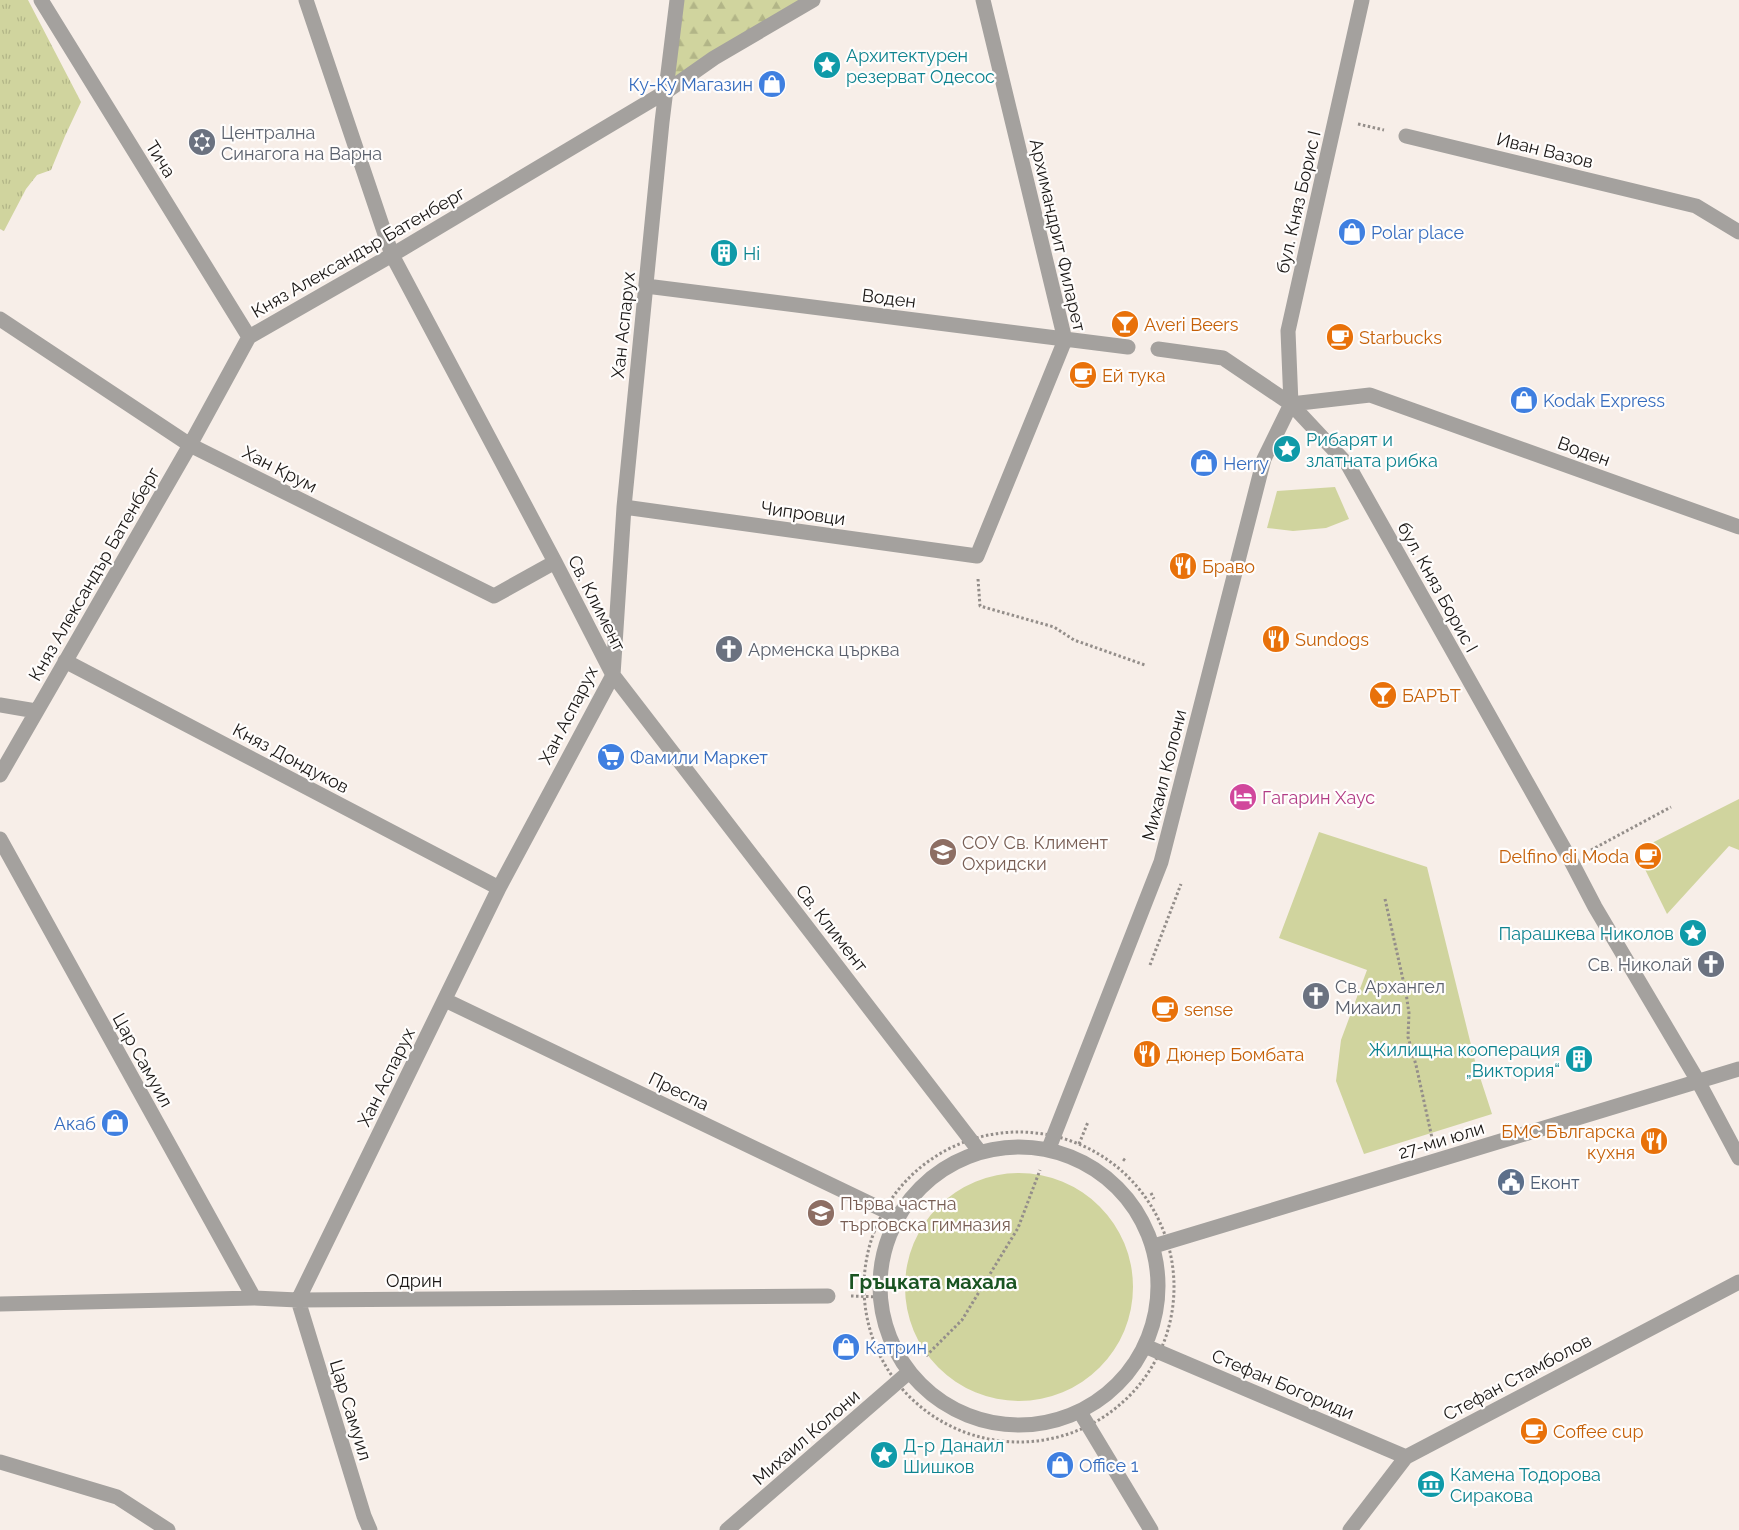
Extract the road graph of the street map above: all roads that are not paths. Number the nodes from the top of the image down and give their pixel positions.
1 (41, 0) edge
2 (306, 0) edge
3 (677, 0) edge
4 (813, 0) edge
5 (984, 0) edge
6 (1362, 0) edge
7 (667, 91) junction
8 (1406, 136) road end
9 (1739, 232) edge
10 (392, 255) junction
11 (646, 286) junction
12 (0, 320) edge
13 (249, 337) junction
14 (1065, 340) junction
15 (1128, 347) dead end
16 (1158, 349) dead end
17 (1291, 404) junction
18 (190, 445) junction
19 (624, 508) junction
20 (1739, 527) edge
21 (977, 556) joint
22 (555, 562) junction
23 (65, 661) junction
24 (613, 675) junction
25 (0, 705) edge
26 (36, 711) junction
27 (0, 775) edge
28 (0, 839) edge
29 (499, 888) junction
30 (445, 1000) junction
31 (1739, 1069) edge
32 (1698, 1081) junction
33 (1051, 1143) junction
34 (980, 1152) junction
35 (1739, 1158) edge
36 (898, 1217) junction
37 (1161, 1244) junction
38 (1733, 1285) edge
39 (828, 1296) dead end
40 (254, 1298) junction
41 (298, 1300) junction
42 (0, 1304) edge
43 (1151, 1348) junction
44 (909, 1372) junction
45 (1080, 1412) junction
46 (1406, 1457) junction
47 (0, 1462) edge
48 (168, 1530) edge
49 (370, 1530) edge
50 (727, 1530) edge
51 (1151, 1530) edge
52 (1350, 1530) edge

1 - 13 street, Тича
2 - 10 street, Св. Климент
3 - 7 street, Хан Аспарух
4 - 7 street, Княз Александър Батенберг
5 - 14 street, Архимандрит Филарет
6 - 17 street, бул. Княз Борис I
7 - 10 street, Княз Александър Батенберг
7 - 11 street, Хан Аспарух
8 - 9 street, Иван Вазов
10 - 13 street, Княз Александър Батенберг
10 - 22 street, Св. Климент
11 - 14 street, Воден
11 - 19 street, Хан Аспарух
12 - 18 street, Хан Крум
13 - 18 street, Княз Александър Батенберг
14 - 15 street, Воден
14 - 21 street, Архимандрит Филарет
16 - 17 street
17 - 20 street, Воден
17 - 32 street, бул. Княз Борис I
17 - 33 street, Михаил Колони
18 - 22 street, Хан Крум
18 - 23 street, Княз Александър Батенберг
19 - 21 street, Чипровци
19 - 24 street, Хан Аспарух
22 - 24 street, Св. Климент
23 - 26 street, Княз Александър Батенберг
23 - 29 street, Княз Дондуков
24 - 29 street, Хан Аспарух
24 - 34 street, Св. Климент
25 - 26 street
26 - 27 street, Княз Александър Батенберг
28 - 40 street, Цар Самуил
29 - 30 street, Хан Аспарух
30 - 36 street, Преспа
30 - 41 street, Хан Аспарух
31 - 32 street, 27-ми юли
32 - 35 street, бул. Княз Борис I
32 - 37 street, 27-ми юли
33 - 34 street
33 - 37 street
34 - 36 street
36 - 44 street
37 - 43 street
38 - 46 street, Стефан Стамболов
39 - 41 street, Одрин
40 - 41 street, Одрин
40 - 42 street, Одрин
41 - 49 street, Цар Самуил
43 - 45 street
43 - 46 street, Стефан Богориди
44 - 45 street
44 - 50 street, Михаил Колони
45 - 51 street
46 - 52 street, Стефан Стамболов
47 - 48 street

